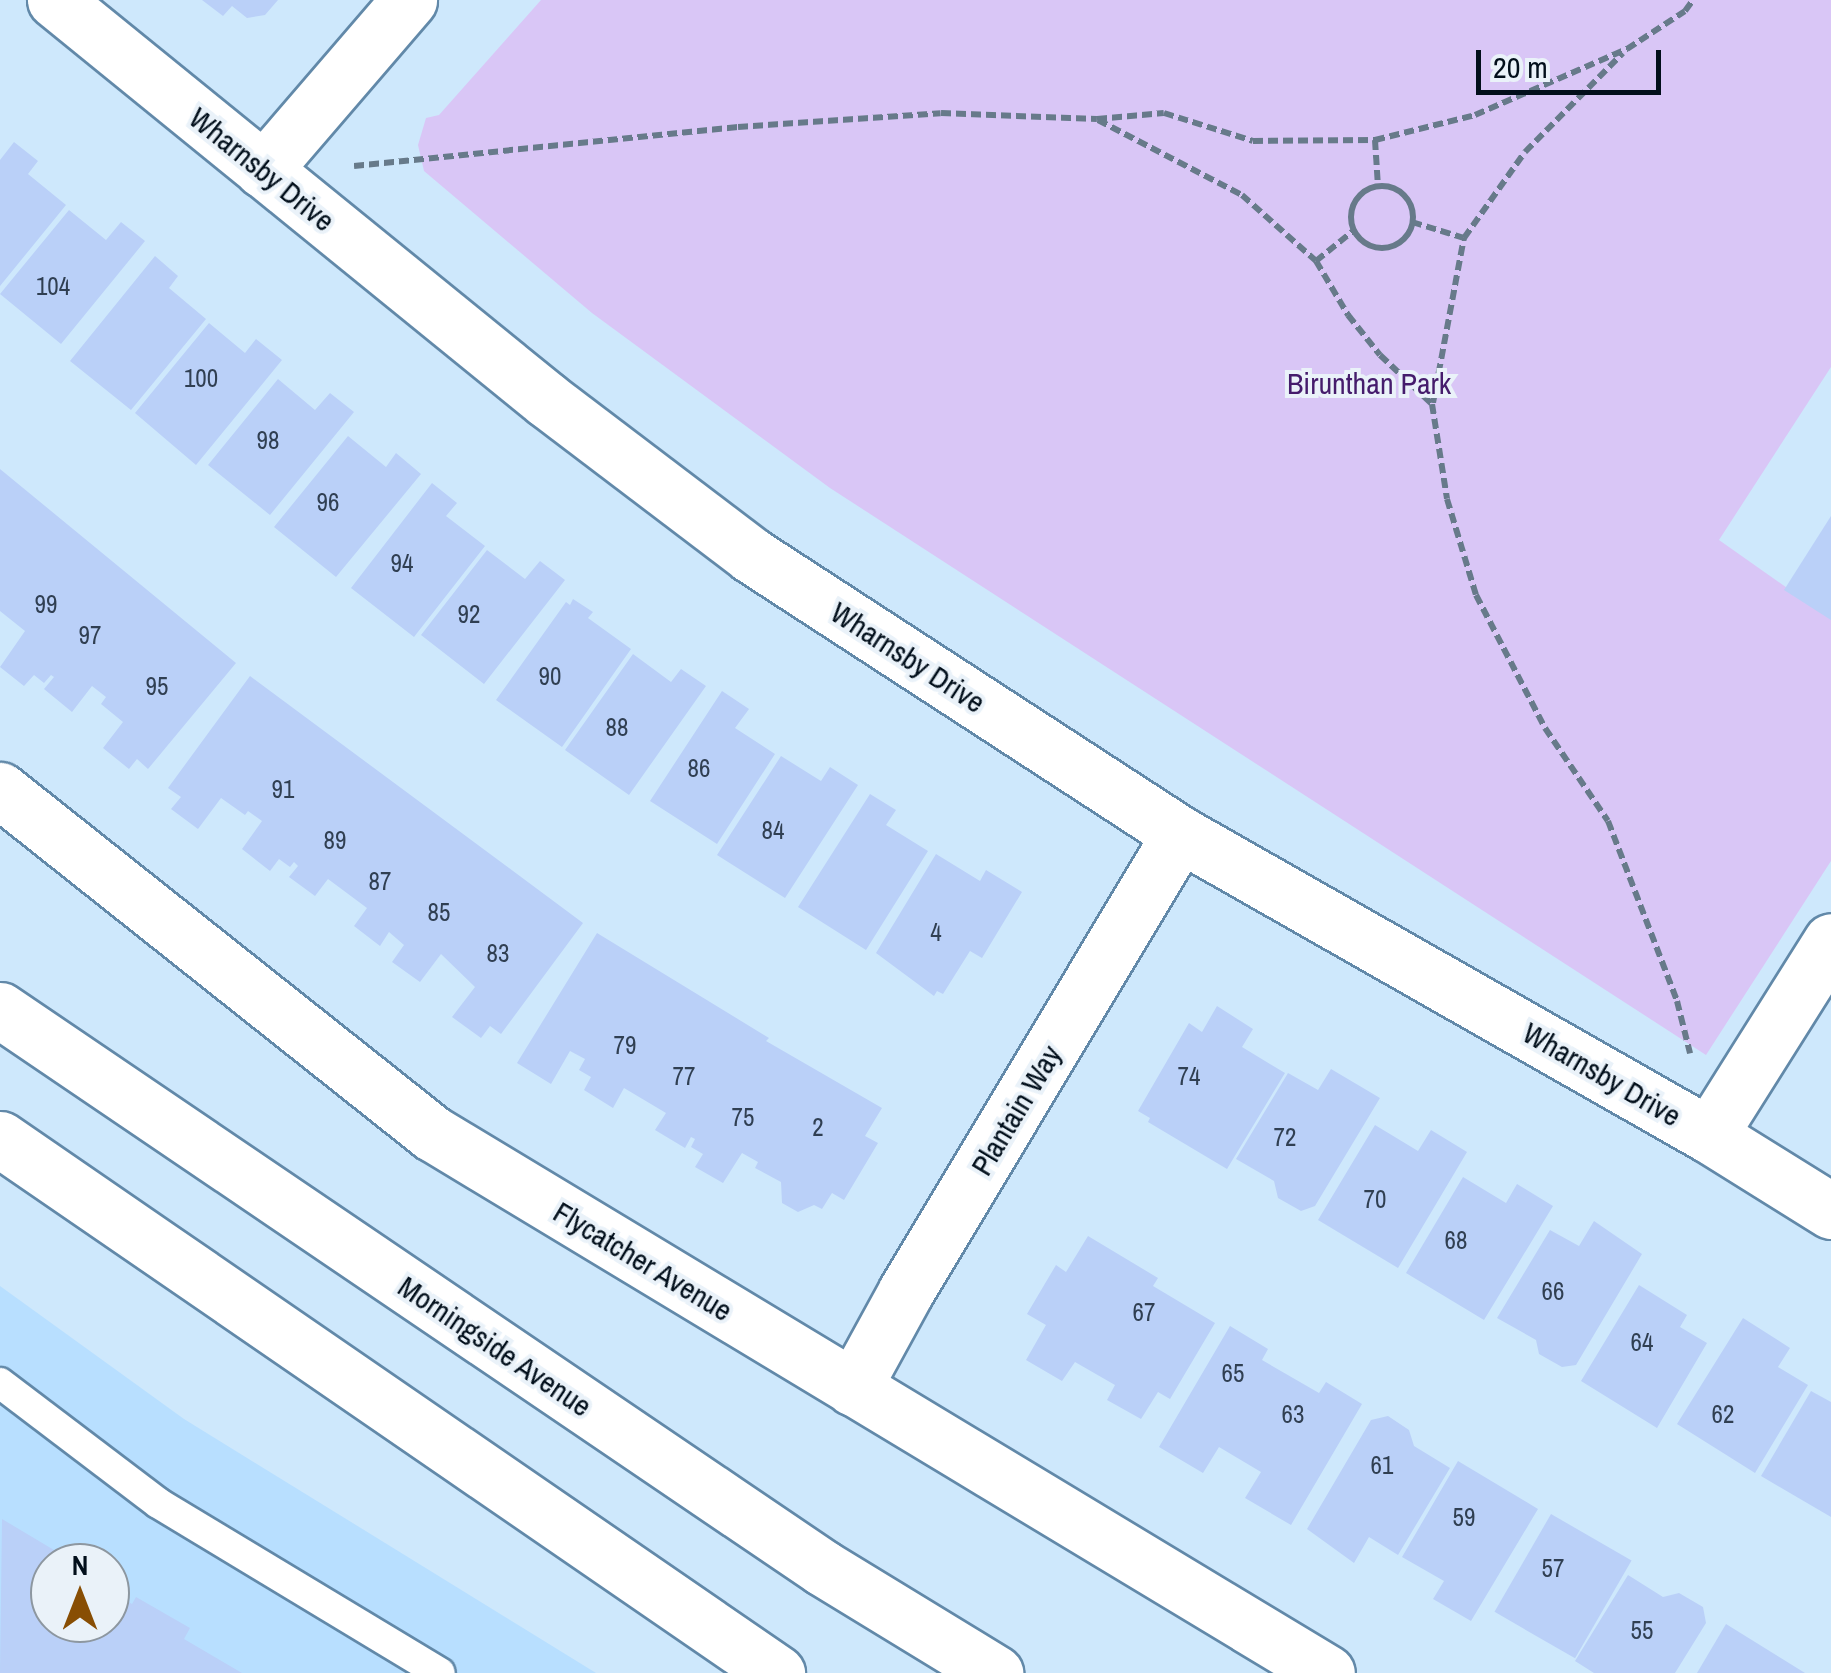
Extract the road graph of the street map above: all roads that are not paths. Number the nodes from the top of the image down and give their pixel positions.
1 (55, 0) edge
2 (409, 0) edge
3 (263, 170) junction
4 (0, 790) edge
5 (1180, 834) junction
6 (1831, 941) edge
7 (0, 1010) edge
8 (1709, 1135) junction
9 (0, 1140) edge
10 (1831, 1210) edge
11 (0, 1384) edge
12 (853, 1388) junction
13 (440, 1673) edge
14 (777, 1673) edge
15 (994, 1673) edge
16 (1326, 1673) edge

1 - 3 street, Wharnsby Drive
2 - 3 street
3 - 5 street, Wharnsby Drive
4 - 12 street, Flycatcher Avenue
5 - 8 street, Wharnsby Drive
5 - 12 street, Plantain Way
6 - 8 street
7 - 15 street, Morningside Avenue
8 - 10 street, Wharnsby Drive
9 - 14 street
11 - 13 lane
12 - 16 street, Flycatcher Avenue

